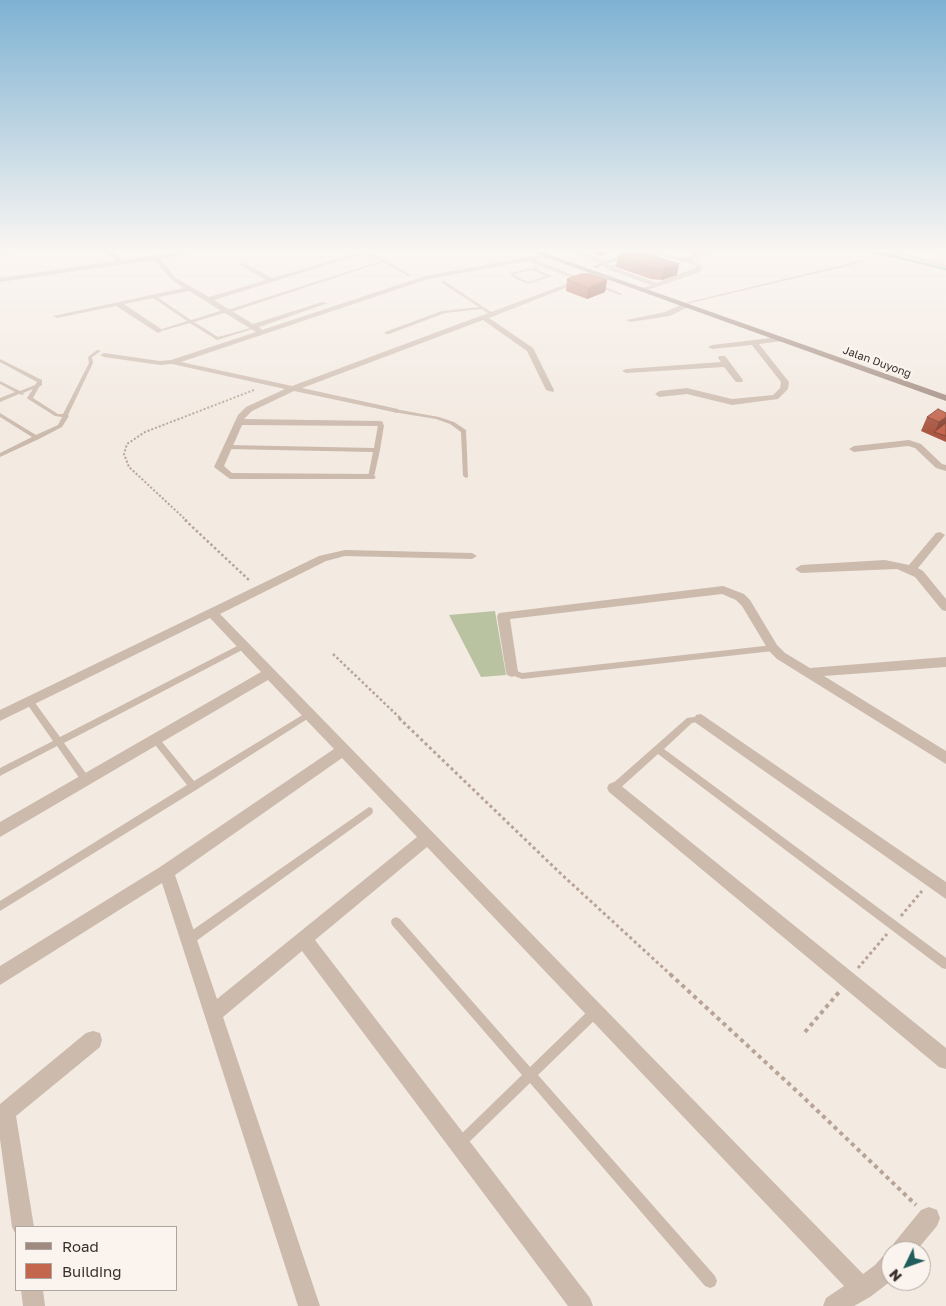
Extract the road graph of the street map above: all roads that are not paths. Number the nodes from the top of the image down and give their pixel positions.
1 (85, 310) edge
2 (127, 310) edge
3 (173, 310) edge
4 (229, 310) edge
5 (304, 310) edge
6 (332, 310) edge
7 (464, 310) edge
8 (485, 310) edge
9 (503, 310) edge
10 (673, 310) edge
11 (700, 310) edge
12 (226, 311) junction
13 (492, 314) junction
14 (57, 316) dead end
15 (483, 317) junction
16 (630, 320) dead end
17 (191, 322) junction
18 (253, 327) junction
19 (158, 331) joint
20 (262, 333) junction
21 (387, 334) dead end
22 (779, 338) junction
23 (754, 342) junction
24 (101, 353) joint
25 (0, 360) edge
26 (172, 362) junction
27 (726, 364) junction
28 (626, 371) dead end
29 (739, 380) dead end
30 (0, 382) edge
31 (39, 384) junction
32 (289, 388) junction
33 (550, 390) dead end
34 (19, 392) junction
35 (659, 394) dead end
36 (30, 398) junction
37 (946, 398) edge
38 (0, 400) edge
39 (395, 411) joint
40 (0, 415) edge
41 (66, 416) junction
42 (239, 422) junction
43 (380, 424) joint
44 (37, 438) junction
45 (228, 447) junction
46 (854, 449) dead end
47 (377, 450) junction
48 (0, 454) edge
49 (946, 468) edge
50 (466, 476) dead end
51 (371, 477) joint
52 (940, 535) dead end
53 (472, 556) dead end
54 (801, 569) dead end
55 (911, 569) junction
56 (946, 607) edge
57 (211, 612) junction
58 (243, 646) junction
59 (773, 648) junction
60 (946, 662) edge
61 (512, 672) joint
62 (269, 673) junction
63 (807, 673) junction
64 (30, 702) junction
65 (309, 714) junction
66 (0, 716) edge
67 (702, 719) joint
68 (155, 739) junction
69 (59, 742) junction
70 (658, 749) junction
71 (343, 750) junction
72 (946, 758) edge
73 (0, 772) edge
74 (85, 779) junction
75 (193, 787) junction
76 (614, 788) joint
77 (369, 811) dead end
78 (0, 830) edge
79 (428, 837) junction
80 (166, 872) junction
81 (946, 892) edge
82 (0, 906) edge
83 (396, 922) dead end
84 (302, 938) junction
85 (188, 940) junction
86 (946, 964) edge
87 (0, 976) edge
88 (595, 1012) junction
89 (212, 1014) junction
90 (93, 1040) dead end
91 (946, 1060) edge
92 (530, 1075) junction
93 (3, 1111) edge
94 (458, 1145) junction
95 (929, 1218) road end
96 (23, 1226) edge
97 (910, 1241) edge
98 (881, 1275) edge
99 (710, 1280) dead end
100 (862, 1289) junction
101 (32, 1291) edge
102 (34, 1306) edge
103 (309, 1306) edge
104 (582, 1306) edge
105 (834, 1306) edge

1 - 14 street
2 - 19 street
3 - 17 lane
4 - 12 lane
5 - 18 street
6 - 20 street
7 - 21 lane
8 - 13 lane
9 - 13 street
10 - 16 street
11 - 22 main road, Jalan Duyong
12 - 17 lane
12 - 18 street
13 - 15 street
15 - 32 street
15 - 33 street
17 - 18 lane
17 - 19 lane
18 - 20 street
20 - 26 street
22 - 23 street
22 - 37 main road, Jalan Duyong
23 - 27 street
23 - 35 street
24 - 26 street
24 - 41 lane
25 - 31 lane
26 - 32 street
27 - 28 street
27 - 29 street
30 - 34 lane
31 - 34 lane
31 - 36 lane
32 - 39 street
32 - 42 street
34 - 36 lane
34 - 38 lane
36 - 41 lane
39 - 50 lane
40 - 44 lane
41 - 44 lane
42 - 43 street
42 - 45 street
43 - 47 lane
44 - 48 lane
45 - 47 lane
45 - 51 street
46 - 49 street
47 - 51 lane
52 - 55 street
53 - 57 street
54 - 55 street
55 - 56 street
57 - 58 street
57 - 64 street
58 - 62 street
58 - 69 lane
59 - 61 lane
59 - 61 street
59 - 63 street
60 - 63 street
62 - 65 street
62 - 68 street
63 - 72 street
64 - 66 street
64 - 69 lane
65 - 71 street
65 - 75 lane
67 - 70 lane
67 - 81 street
68 - 74 street
68 - 75 lane
69 - 73 lane
69 - 74 lane
70 - 76 lane
70 - 86 lane
71 - 79 street
71 - 80 street
74 - 78 street
75 - 82 lane
76 - 91 street
77 - 85 lane
79 - 84 street
79 - 88 street
80 - 85 street
80 - 87 street
83 - 92 lane
84 - 89 street
84 - 94 street
85 - 89 street
88 - 92 lane
88 - 100 street
89 - 103 street
90 - 93 street
92 - 94 lane
92 - 99 lane
93 - 96 street
94 - 104 street
95 - 97 street
98 - 100 street
100 - 105 street
101 - 102 street

